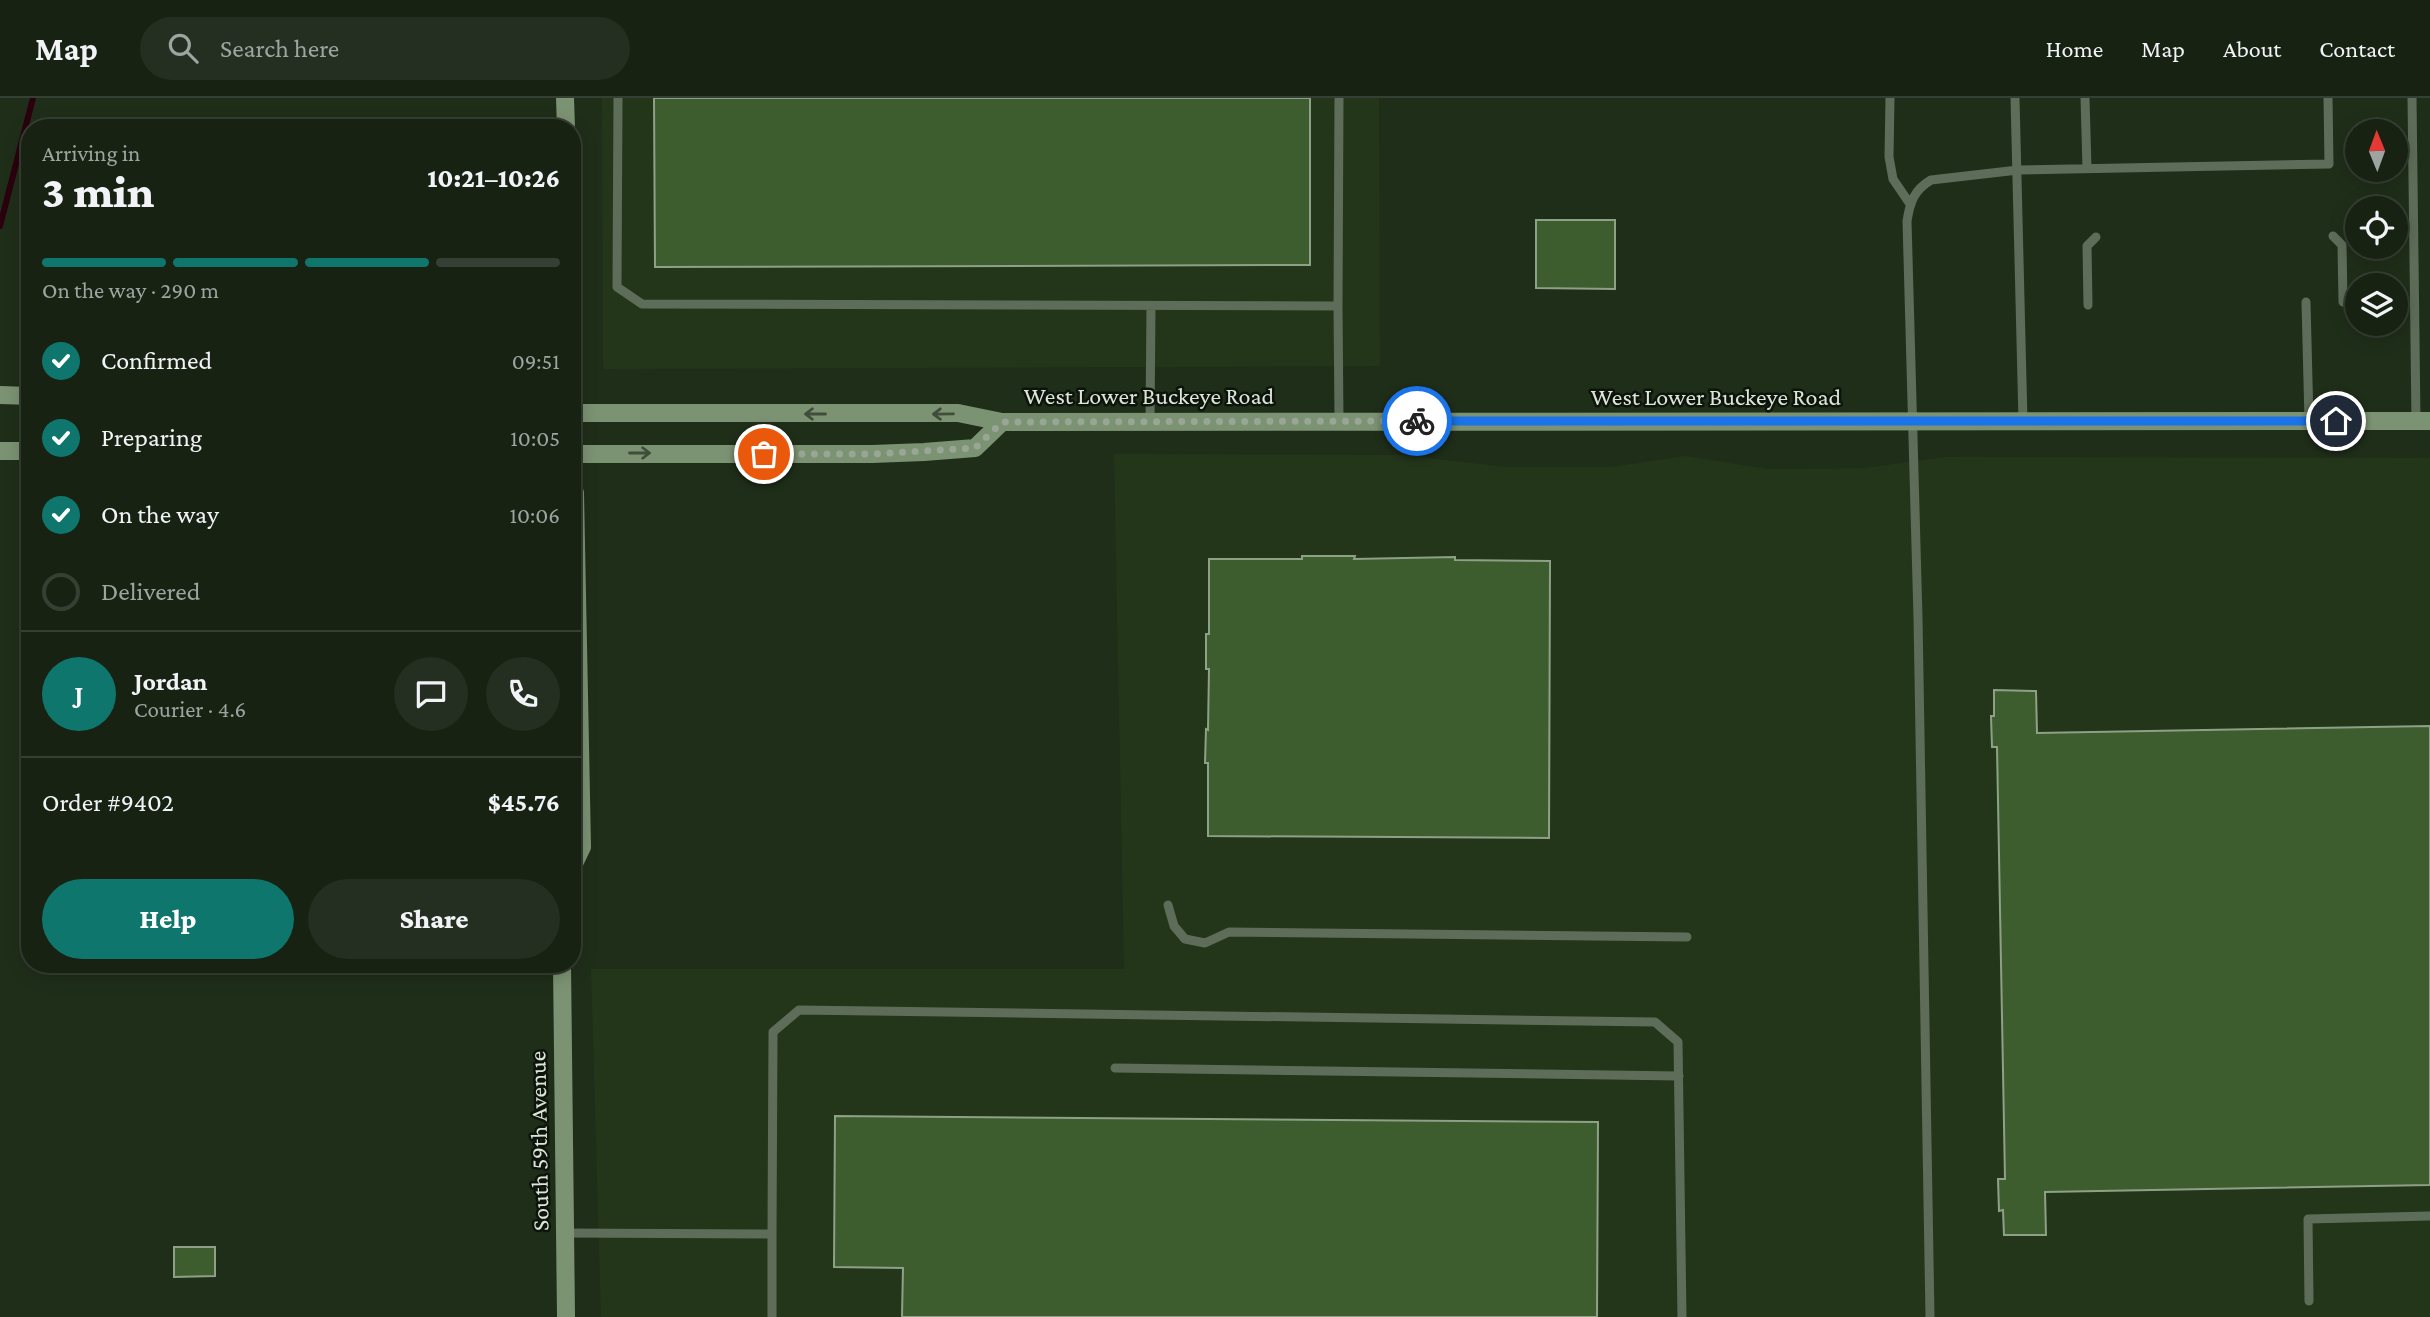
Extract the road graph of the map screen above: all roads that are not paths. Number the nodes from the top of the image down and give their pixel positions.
1 (565, 98) edge
2 (618, 98) edge
3 (1339, 98) edge
4 (1890, 98) edge
5 (2015, 98) edge
6 (2085, 98) edge
7 (2328, 98) edge
8 (2412, 98) edge
9 (566, 119) edge
10 (2087, 168) junction
11 (2018, 170) junction
12 (1910, 204) junction
13 (2333, 236) dead end
14 (2096, 237) dead end
15 (2306, 302) dead end
16 (2343, 302) dead end
17 (2088, 304) dead end
18 (1151, 306) junction
19 (1338, 306) junction
20 (0, 395) edge
21 (21, 396) edge
22 (581, 412) edge
23 (1150, 420) junction
24 (1339, 420) junction
25 (2023, 421) junction
26 (2309, 421) junction
27 (2423, 421) edge
28 (1002, 422) junction
29 (1913, 422) junction
30 (0, 451) edge
31 (21, 451) edge
32 (581, 454) edge
33 (581, 796) edge
34 (581, 849) edge
35 (1168, 905) dead end
36 (1687, 937) dead end
37 (562, 973) edge
38 (1115, 1068) dead end
39 (1679, 1076) junction
40 (2430, 1216) edge
41 (564, 1233) junction
42 (772, 1234) junction
43 (2309, 1301) dead end
44 (566, 1317) edge
45 (772, 1317) edge
46 (1682, 1317) edge
47 (1930, 1317) edge

1 - 9 main road
2 - 18 lane
3 - 19 lane
4 - 12 lane
5 - 11 lane
6 - 10 lane
7 - 10 lane
8 - 27 lane
10 - 11 lane
11 - 12 lane
11 - 25 lane
12 - 29 lane
13 - 16 lane
14 - 17 lane
15 - 26 lane
18 - 19 lane
18 - 23 lane
19 - 24 lane
20 - 21 main road
28 -> 22 main road, West Lower Buckeye Road
23 - 24 main road, West Lower Buckeye Road
23 - 28 main road, West Lower Buckeye Road
24 - 29 main road, West Lower Buckeye Road
25 - 26 main road, West Lower Buckeye Road
25 - 29 main road, West Lower Buckeye Road
26 - 27 main road, West Lower Buckeye Road
32 -> 28 main road, West Lower Buckeye Road
29 - 47 lane
30 - 31 main road
33 - 34 main road
35 - 36 lane
37 - 41 main road, South 59th Avenue
38 - 39 lane
39 - 42 lane
39 - 46 lane
40 - 43 lane
41 - 42 lane
41 - 44 main road, South 59th Avenue
42 - 45 lane

